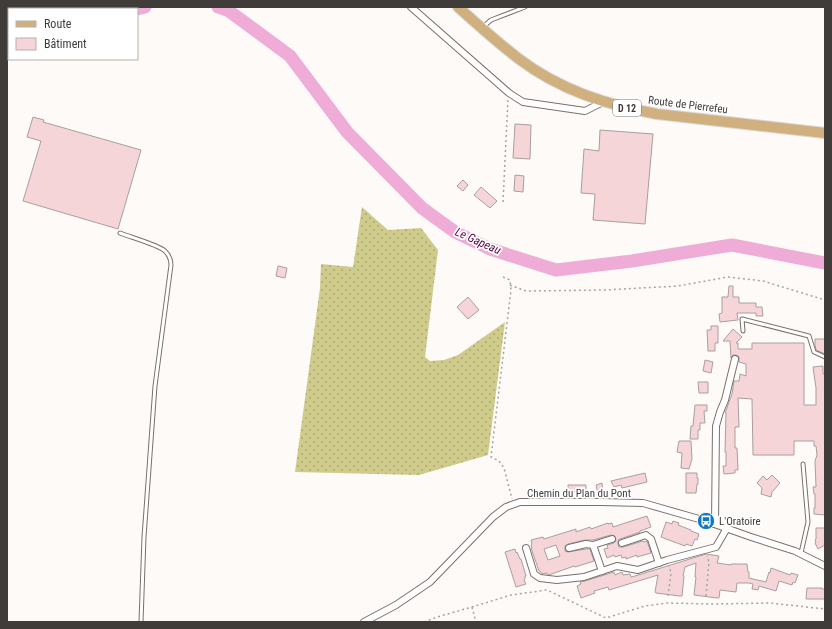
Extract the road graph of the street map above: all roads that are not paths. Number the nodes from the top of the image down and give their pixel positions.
1 (411, 7) edge
2 (458, 7) edge
3 (525, 7) edge
4 (482, 28) junction
5 (603, 102) junction
6 (825, 133) edge
7 (120, 234) dead end
8 (744, 331) dead end
9 (825, 357) edge
10 (735, 359) dead end
11 (803, 464) dead end
12 (715, 524) junction
13 (728, 528) junction
14 (612, 539) dead end
15 (622, 543) dead end
16 (593, 545) junction
17 (526, 548) dead end
18 (569, 548) dead end
19 (801, 553) junction
20 (659, 563) junction
21 (825, 566) edge
22 (602, 571) junction
23 (141, 622) edge
24 (364, 622) edge

1 - 5 street
2 - 4 main road, Route de Pierrefeu / D 12
3 - 4 lane
4 - 5 main road, Route de Pierrefeu / D 12
5 - 6 main road, Route de Pierrefeu / D 12
7 - 23 lane
8 - 9 lane
10 - 12 street
11 - 19 lane
12 - 13 street, Chemin du Plan du Pont
12 - 24 street, Chemin du Plan du Pont
13 - 19 street, Chemin du Plan du Pont
13 - 20 street
14 - 16 street
15 - 20 street
16 - 18 street
16 - 22 street
17 - 22 street
19 - 21 street, Chemin du Plan du Pont
20 - 22 street

